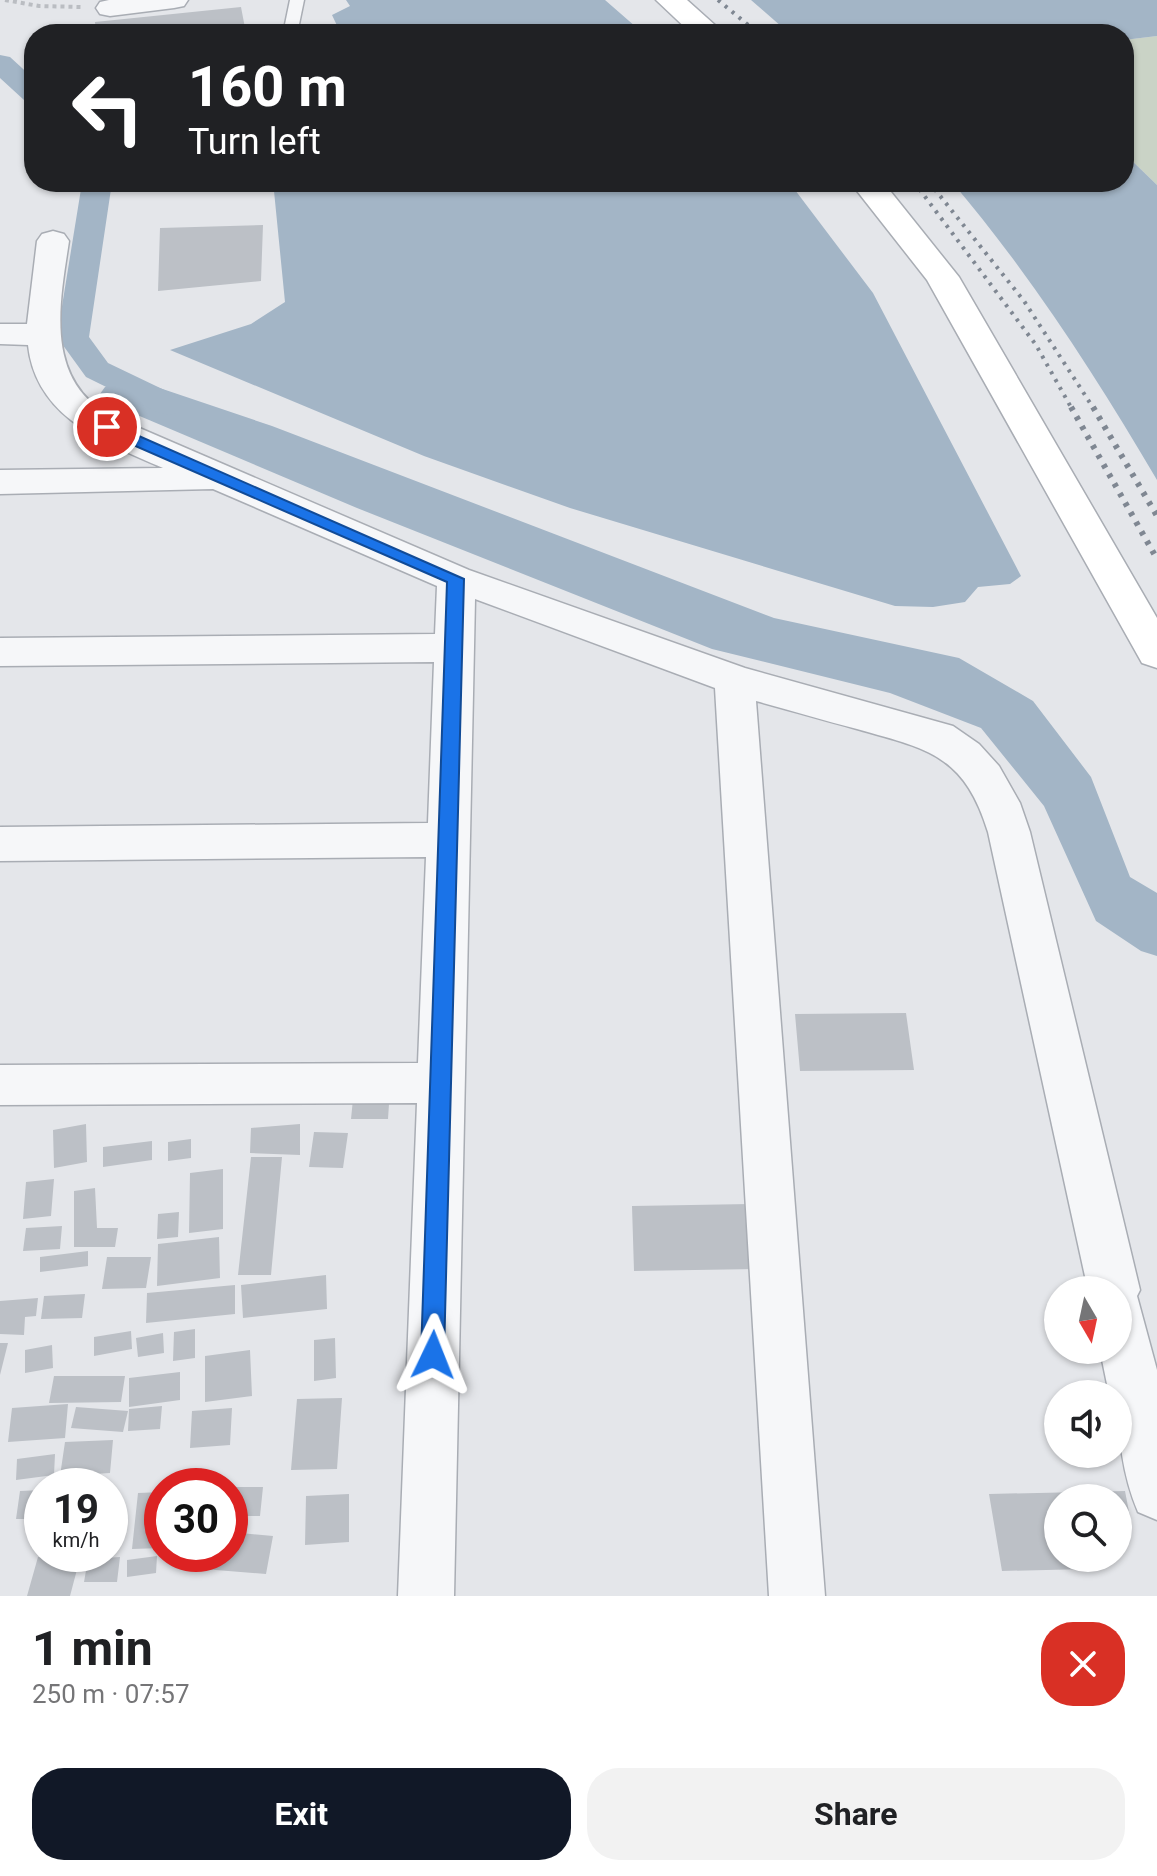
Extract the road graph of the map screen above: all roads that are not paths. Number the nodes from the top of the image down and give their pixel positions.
1 (174, 0) edge
2 (297, 0) edge
3 (670, 0) edge
4 (110, 8) road end
5 (292, 24) edge
6 (698, 24) edge
7 (874, 192) edge
8 (53, 241) dead end
9 (0, 334) edge
10 (41, 335) junction
11 (220, 479) junction
12 (0, 482) edge
13 (456, 579) junction
14 (454, 648) junction
15 (0, 652) edge
16 (1157, 653) edge
17 (734, 680) junction
18 (448, 840) junction
19 (0, 844) edge
20 (441, 1083) junction
21 (0, 1085) edge
22 (1111, 1276) edge
23 (1129, 1364) edge
24 (1157, 1493) edge
25 (426, 1596) edge
26 (797, 1596) edge

1 - 4 street
2 - 5 lane
3 - 6 main road
7 - 16 main road
8 - 10 street
9 - 10 street
10 - 11 street
11 - 12 street
11 - 13 street
13 - 14 street
13 - 17 street
14 - 15 street
14 - 18 street
17 - 22 street
17 - 26 street
18 - 19 street
18 - 20 street
20 - 21 street
20 - 25 street
23 - 24 street

